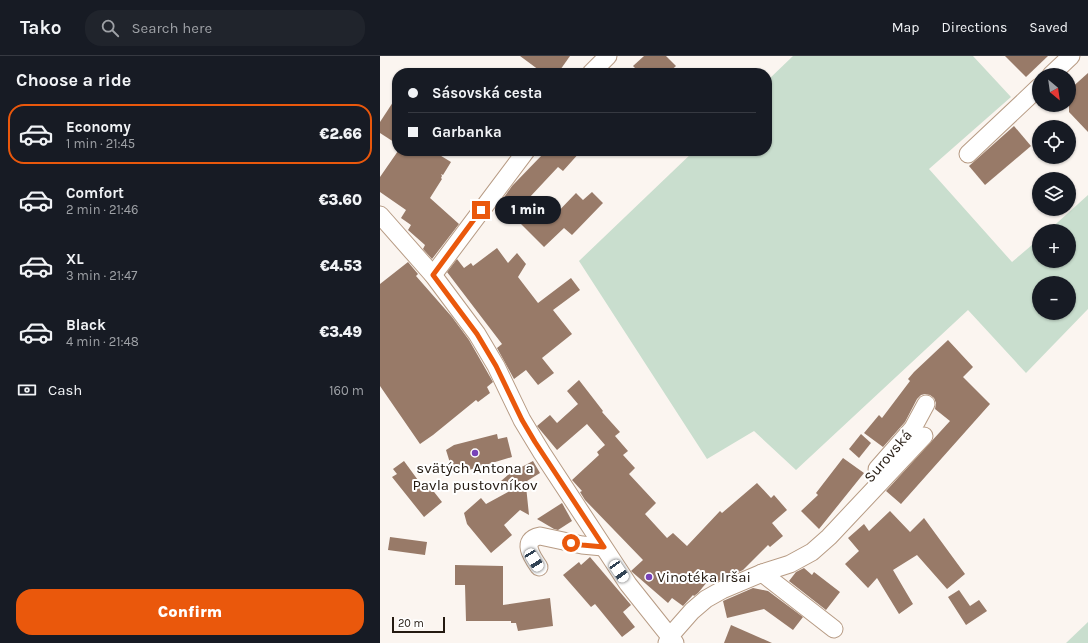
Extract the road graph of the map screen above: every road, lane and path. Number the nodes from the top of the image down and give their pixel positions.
1 (608, 56) edge
2 (1071, 56) edge
3 (597, 68) edge
4 (1058, 68) edge
5 (1032, 93) edge
6 (968, 154) dead end
7 (522, 156) edge
8 (380, 215) edge
9 (433, 275) junction
10 (926, 404) dead end
11 (924, 436) dead end
12 (853, 510) junction
13 (604, 547) junction
14 (539, 567) dead end
15 (762, 573) junction
16 (834, 630) dead end
17 (671, 641) edge

1 - 3 street
2 - 4 street
5 - 6 street
7 - 9 street
8 - 9 street
9 - 13 street
10 - 12 street, Surovská
11 - 12 street, Surovská
12 - 15 street, Surovská
13 - 14 street
13 - 17 street
15 - 16 street
15 - 17 street, Surovská

